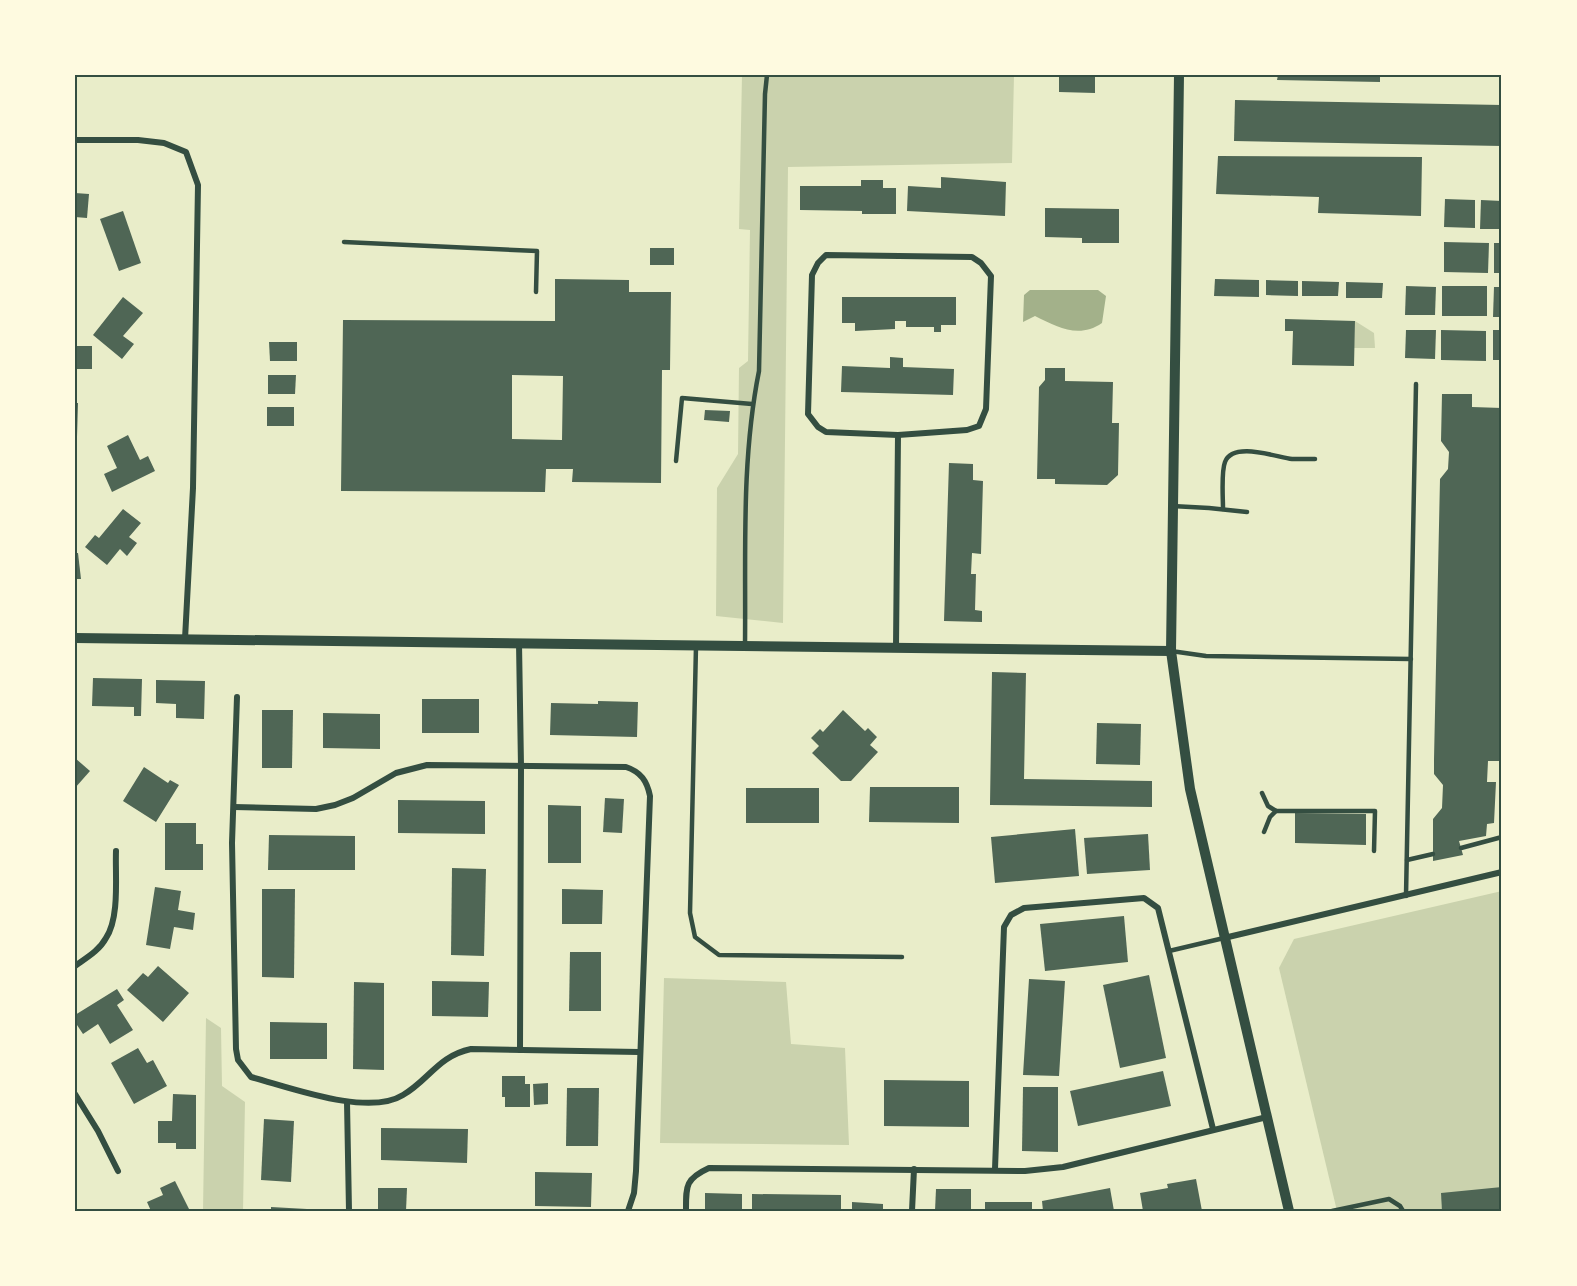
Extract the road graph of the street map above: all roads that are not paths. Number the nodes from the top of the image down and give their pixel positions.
1 (767, 75) edge
2 (1179, 75) edge
3 (75, 140) edge
4 (344, 242) dead end
5 (536, 292) dead end
6 (1416, 384) dead end
7 (752, 404) junction
8 (898, 435) junction
9 (1315, 459) dead end
10 (676, 461) dead end
11 (1172, 506) junction
12 (1223, 509) junction
13 (1247, 512) dead end
14 (75, 638) edge
15 (185, 639) junction
16 (519, 644) junction
17 (696, 645) junction
18 (745, 645) junction
19 (896, 647) junction
20 (1171, 651) junction
21 (1411, 659) junction
22 (237, 697) dead end
23 (521, 766) junction
24 (1262, 793) dead end
25 (234, 807) junction
26 (1276, 811) junction
27 (1264, 832) dead end
28 (1502, 837) edge
29 (1461, 848) dead end
30 (116, 851) dead end
31 (1374, 851) dead end
32 (1433, 854) dead end
33 (1407, 860) junction
34 (1502, 872) edge
35 (1406, 896) junction
36 (1224, 938) junction
37 (1169, 951) junction
38 (902, 957) dead end
39 (75, 966) edge
40 (520, 1050) junction
41 (639, 1052) junction
42 (75, 1094) edge
43 (347, 1102) junction
44 (1267, 1117) junction
45 (1213, 1129) junction
46 (914, 1169) junction
47 (995, 1169) junction
48 (118, 1172) dead end
49 (1364, 1204) junction
50 (349, 1211) edge
51 (628, 1211) edge
52 (686, 1211) edge
53 (912, 1211) edge
54 (1289, 1211) edge
55 (1332, 1211) edge
56 (1365, 1211) edge
57 (1403, 1211) edge

1 - 7 lane
2 - 11 street
3 - 15 street
4 - 5 lane
6 - 21 lane
7 - 10 lane
7 - 18 lane
8 - 8 street
8 - 19 street
9 - 12 lane
11 - 12 lane
11 - 20 street
12 - 13 lane
14 - 15 street
15 - 16 street
16 - 17 street
16 - 23 street
17 - 18 street
17 - 38 lane
18 - 19 street
19 - 20 street
20 - 21 lane
20 - 36 street
21 - 33 lane
22 - 25 street
23 - 25 street
23 - 40 street
23 - 41 street
24 - 26 lane
25 - 43 street
26 - 27 lane
26 - 31 lane
28 - 29 lane
30 - 39 street
32 - 33 lane
33 - 35 lane
34 - 35 street
35 - 36 street
36 - 37 lane
36 - 44 street
37 - 45 street
37 - 47 street
40 - 41 street
40 - 43 street
41 - 51 street
42 - 48 street
43 - 50 street
44 - 45 street
44 - 54 street
45 - 47 street
46 - 47 street
46 - 52 street
46 - 53 street
49 - 55 lane
49 - 56 lane
49 - 57 lane

